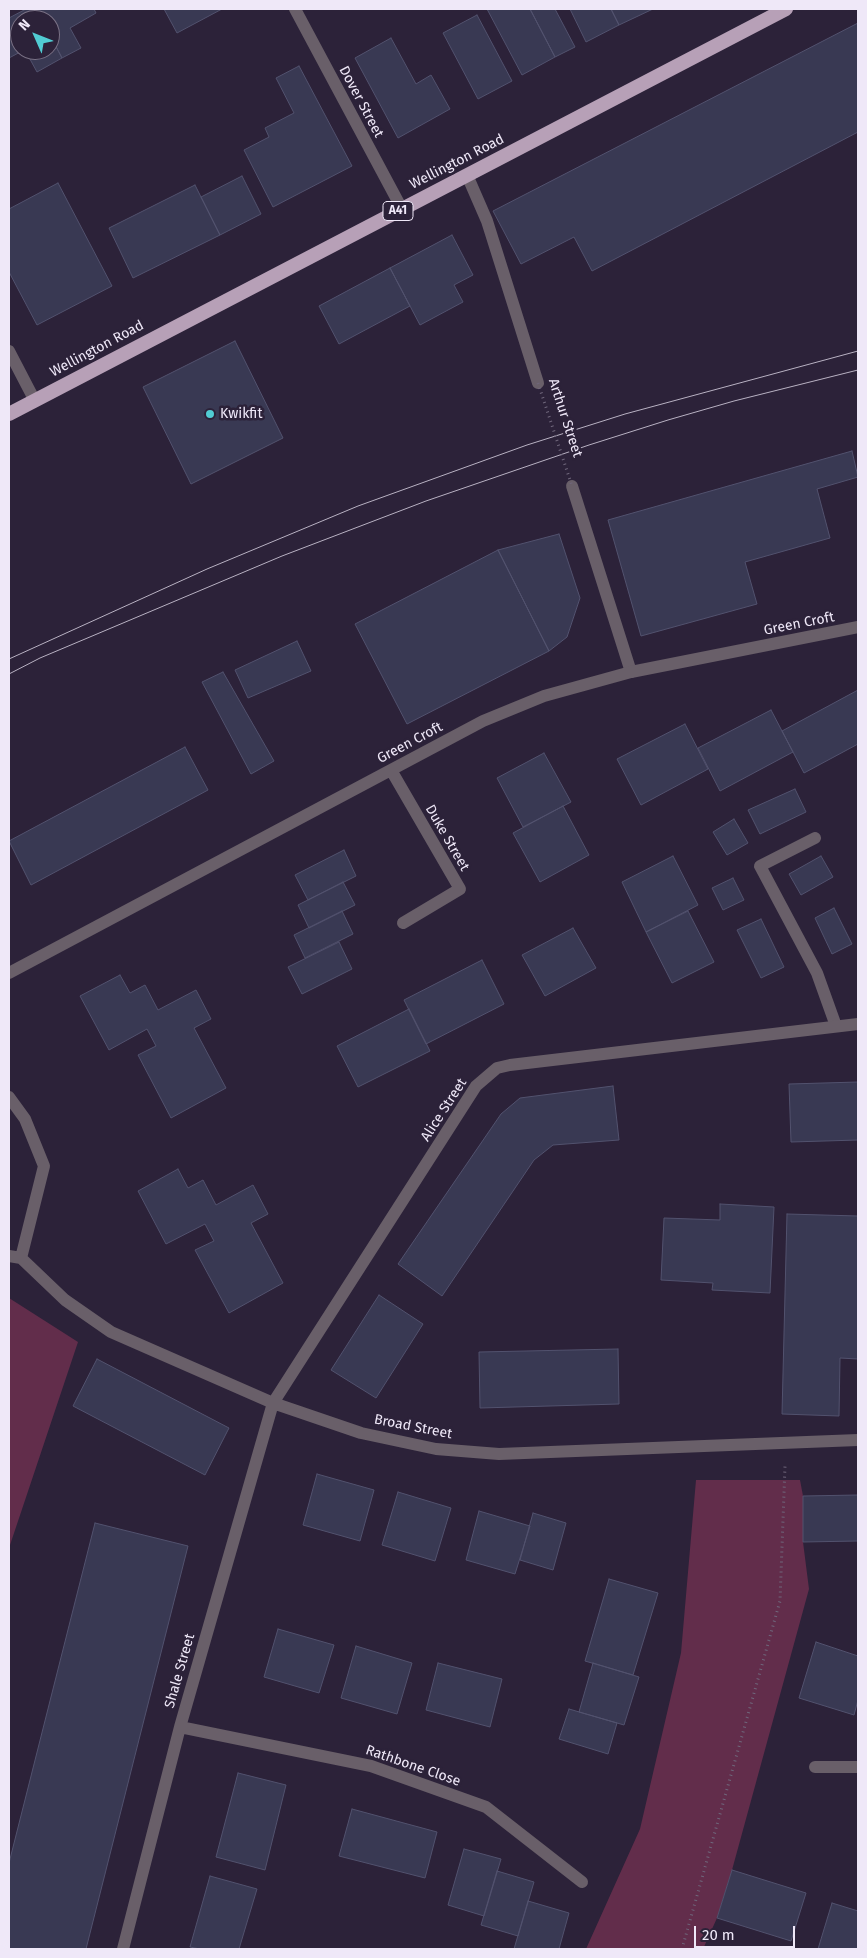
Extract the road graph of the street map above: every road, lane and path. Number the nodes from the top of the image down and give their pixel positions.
1 (295, 9) edge
2 (786, 9) edge
3 (468, 175) junction
4 (402, 209) junction
5 (9, 351) edge
6 (538, 383) joint
7 (35, 400) junction
8 (9, 414) edge
9 (572, 486) joint
10 (858, 627) edge
11 (631, 672) junction
12 (391, 770) junction
13 (814, 838) dead end
14 (402, 923) dead end
15 (9, 973) edge
16 (858, 1024) edge
17 (836, 1026) junction
18 (9, 1097) edge
19 (15, 1257) edge
20 (273, 1403) junction
21 (858, 1440) edge
22 (786, 1443) junction
23 (180, 1727) junction
24 (815, 1767) dead end
25 (858, 1767) edge
26 (582, 1882) dead end
27 (123, 1949) edge
28 (682, 1949) edge

1 - 4 street, Dover Street
2 - 3 highway, Wellington Road / A41
3 - 4 highway, Wellington Road / A41
3 - 6 street, Arthur Street
4 - 7 highway, Wellington Road / A41
5 - 7 street
6 - 9 path, Arthur Street, bridge
7 - 8 highway, Wellington Road / A41
9 - 11 street
10 - 11 street, Green Croft
11 - 12 street, Green Croft
12 - 14 street, Duke Street
12 - 15 street, Green Croft
13 - 17 street
16 - 17 street, Alice Street
17 - 20 street, Alice Street
18 - 19 street
19 - 20 street, Broad Street
20 - 22 street, Broad Street
20 - 23 street, Shale Street
21 - 22 street, Broad Street
22 - 28 path
23 - 26 street, Rathbone Close
23 - 27 street, Shale Street
24 - 25 street

